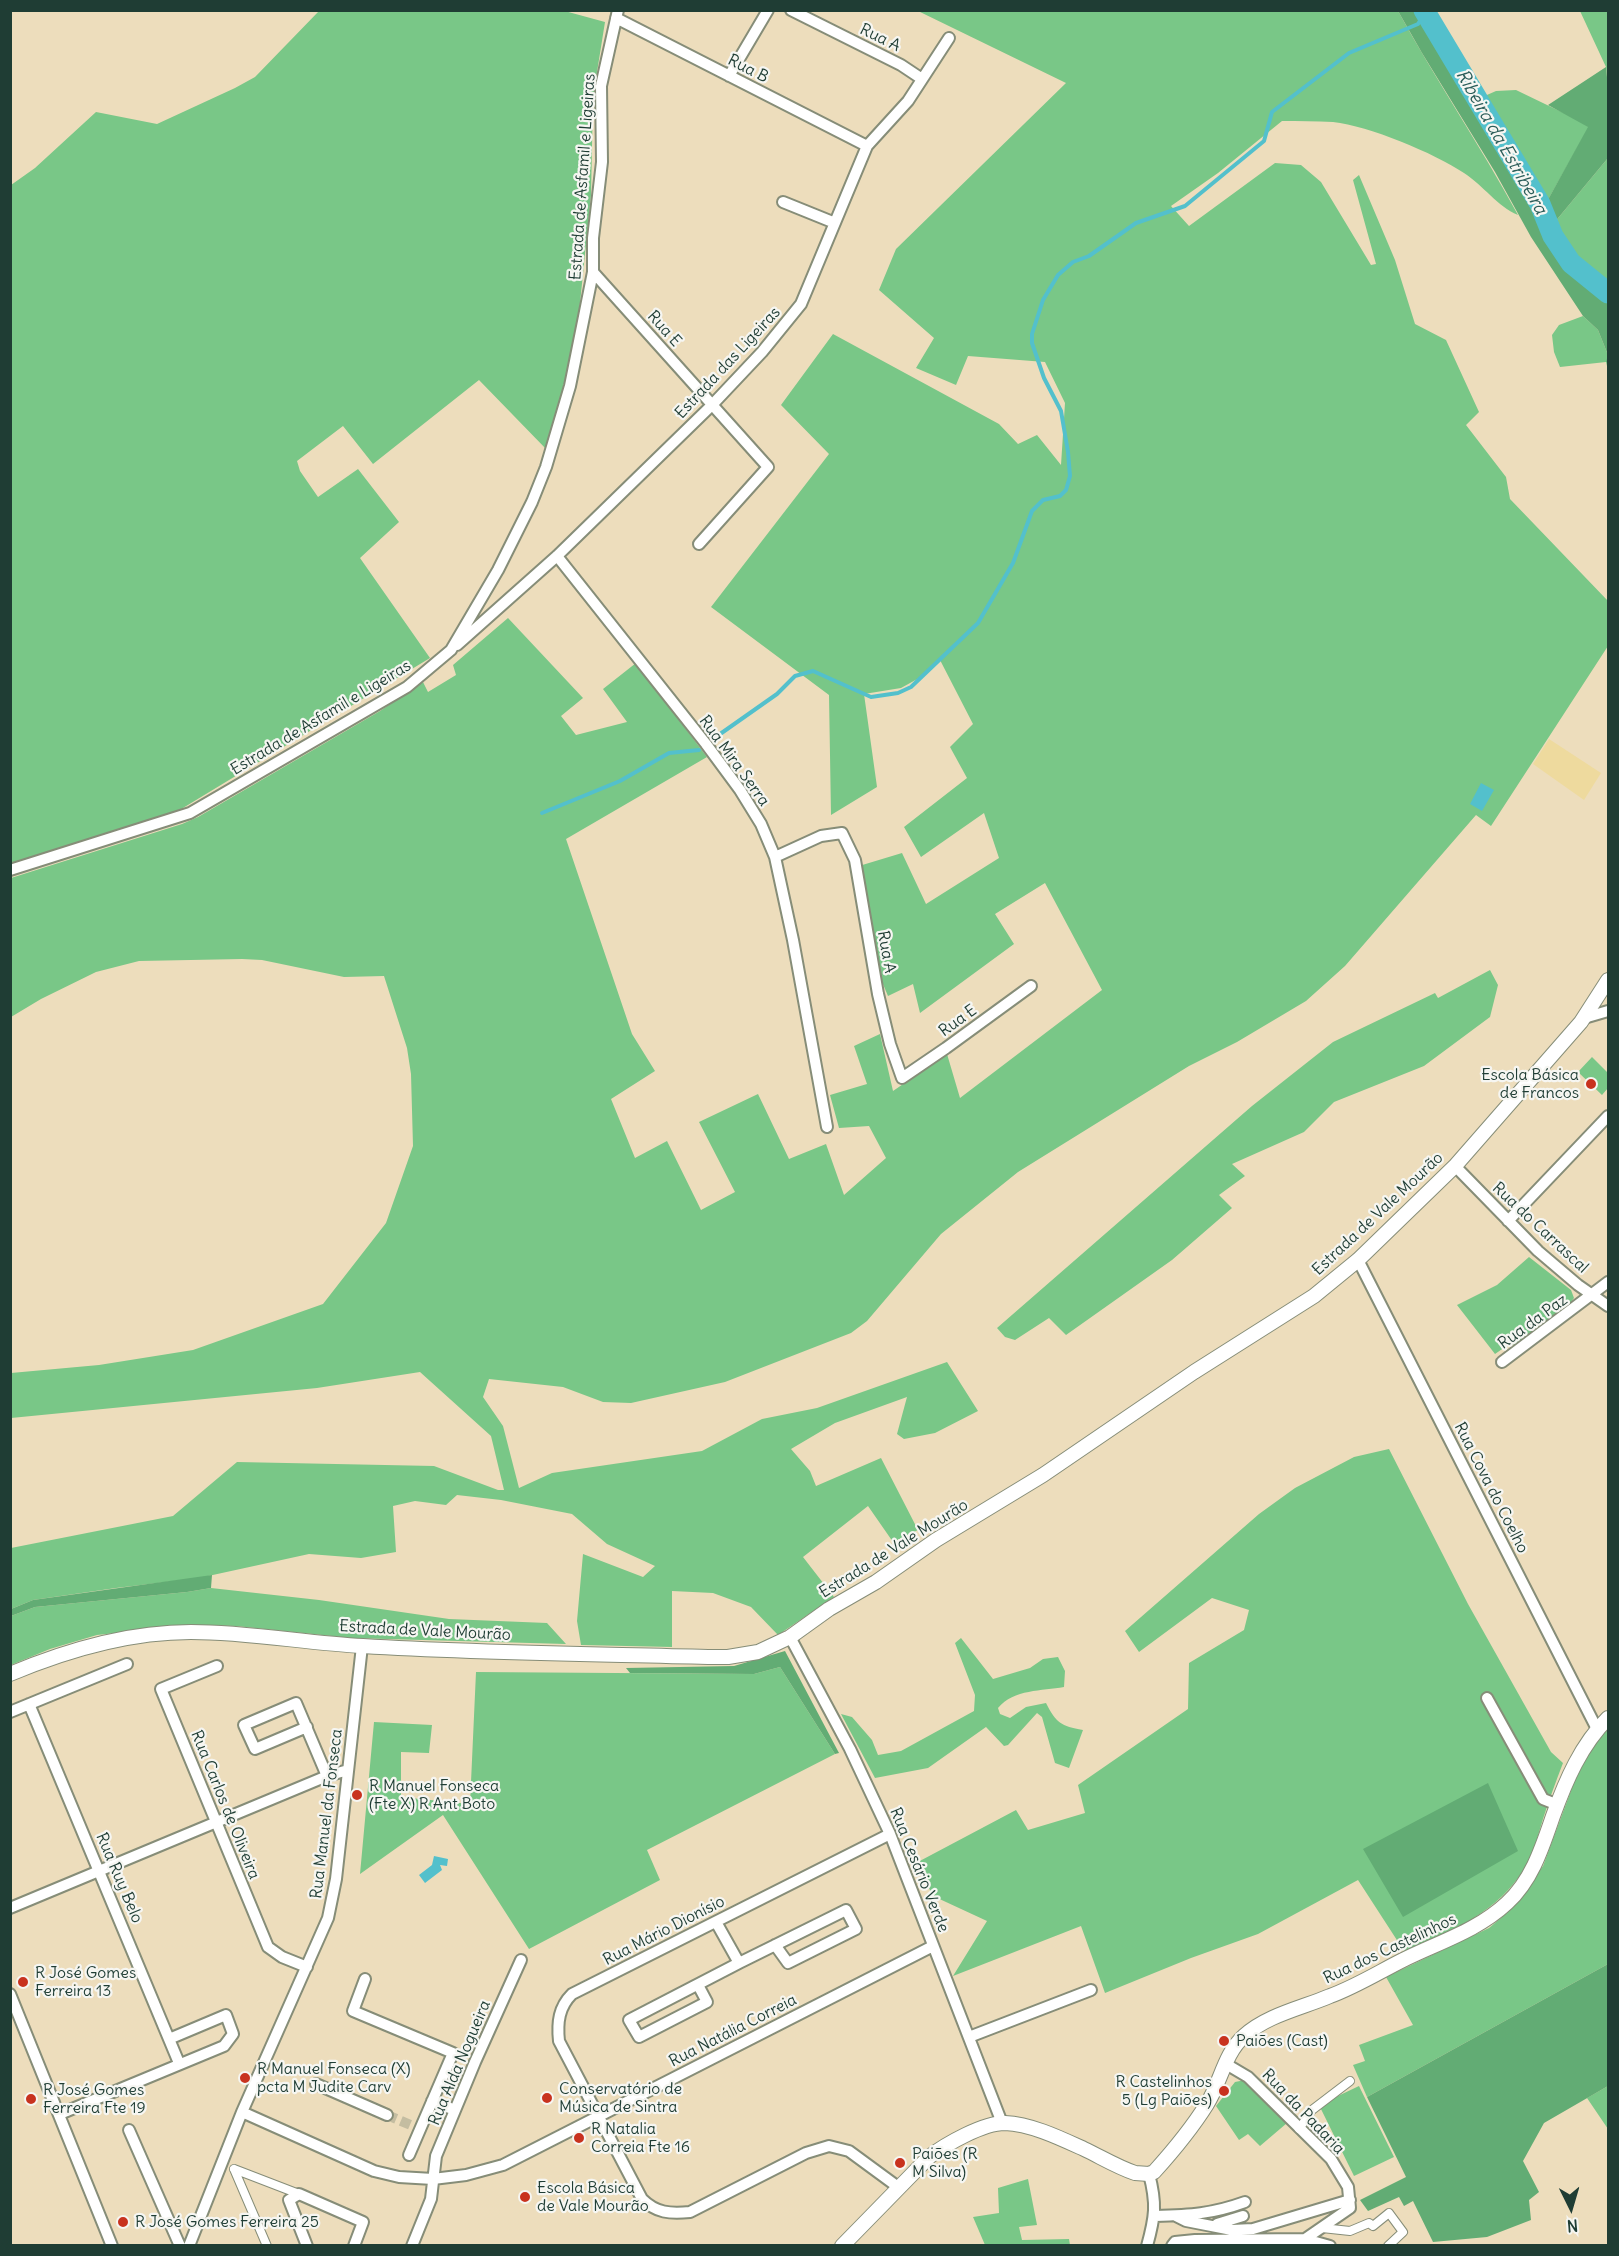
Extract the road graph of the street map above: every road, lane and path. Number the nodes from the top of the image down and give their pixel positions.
1 (768, 10) edge
2 (791, 10) edge
3 (617, 14) edge
4 (949, 39) dead end
5 (729, 76) junction
6 (922, 79) junction
7 (867, 146) junction
8 (783, 202) dead end
9 (835, 223) junction
10 (593, 272) junction
11 (712, 405) junction
12 (699, 544) dead end
13 (557, 556) junction
14 (451, 650) junction
15 (774, 857) junction
16 (10, 870) edge
17 (1608, 980) edge
18 (1031, 986) dead end
19 (1608, 1011) edge
20 (1584, 1018) junction
21 (902, 1078) joint
22 (1608, 1116) edge
23 (827, 1127) dead end
24 (1455, 1166) junction
25 (1508, 1221) junction
26 (1358, 1260) junction
27 (1608, 1282) edge
28 (1593, 1296) junction
29 (1608, 1306) edge
30 (1502, 1362) dead end
31 (790, 1637) junction
32 (362, 1646) junction
33 (127, 1664) dead end
34 (217, 1666) dead end
35 (10, 1674) edge
36 (1487, 1698) dead end
37 (29, 1704) junction
38 (10, 1712) edge
39 (1608, 1718) edge
40 (307, 1727) junction
41 (1597, 1729) junction
42 (348, 1770) junction
43 (327, 1776) junction
44 (1558, 1804) junction
45 (216, 1822) junction
46 (891, 1834) junction
47 (101, 1872) junction
48 (10, 1908) edge
49 (716, 1922) junction
50 (775, 1945) junction
51 (933, 1946) junction
52 (521, 1960) dead end
53 (739, 1963) junction
54 (308, 1967) junction
55 (365, 1979) dead end
56 (698, 1985) junction
57 (1091, 1990) dead end
58 (10, 1994) edge
59 (969, 2037) junction
60 (169, 2039) junction
61 (179, 2063) junction
62 (1226, 2064) junction
63 (1350, 2081) dead end
64 (316, 2084) dead end
65 (432, 2101) junction
66 (455, 2110) junction
67 (242, 2112) junction
68 (60, 2114) junction
69 (387, 2115) tunnel mouth
70 (600, 2116) junction
71 (1002, 2123) junction
72 (1299, 2129) junction
73 (129, 2130) dead end
74 (409, 2155) dead end
75 (1149, 2174) junction
76 (434, 2179) junction
77 (898, 2187) junction
78 (299, 2194) junction
79 (1350, 2200) junction
80 (1245, 2202) dead end
81 (1155, 2216) junction
82 (1176, 2216) junction
83 (1243, 2216) dead end
84 (1210, 2226) junction
85 (1322, 2228) junction
86 (1305, 2239) junction
87 (191, 2244) edge
88 (112, 2246) edge
89 (180, 2246) edge
90 (267, 2246) edge
91 (308, 2246) edge
92 (354, 2246) edge
93 (412, 2246) edge
94 (842, 2246) edge
95 (1147, 2246) edge
96 (1172, 2246) edge
97 (1330, 2246) edge
98 (1388, 2246) edge

1 - 5 street
2 - 6 street, Rua A
3 - 5 street, Rua B
3 - 10 street, Estrada de Asfamil e Ligeiras
4 - 6 street, Estrada das Ligeiras
5 - 7 street, Rua B
6 - 7 street, Estrada das Ligeiras
7 - 9 street, Estrada das Ligeiras
8 - 9 street
9 - 11 street, Estrada das Ligeiras
10 - 11 street, Rua E
10 - 14 street, Estrada de Asfamil e Ligeiras
11 - 12 street, Rua E
11 - 13 street, Estrada das Ligeiras
13 - 14 street, Estrada das Ligeiras
13 - 15 street, Rua Mira Serra
14 - 16 street, Estrada de Asfamil e Ligeiras
15 - 21 street, Rua A
15 - 23 street, Rua Mira Serra
17 - 20 street, Estrada de Vale Mourão
18 - 21 street, Rua E
19 - 20 street
20 - 24 street, Estrada de Vale Mourão
22 - 25 street
24 - 25 street, Rua do Carrascal
24 - 26 street, Estrada de Vale Mourão
25 - 28 street, Rua do Carrascal
26 - 31 street, Estrada de Vale Mourão
26 - 41 street, Rua Cova do Coelho
27 - 28 street, Rua da Paz
28 - 29 street, Rua do Carrascal
28 - 30 street, Rua da Paz
31 - 32 street, Estrada de Vale Mourão
31 - 46 street, Rua Cesário Verde
32 - 35 street, Estrada de Vale Mourão
32 - 42 street, Rua Manuel da Fonseca
33 - 37 street
34 - 45 street, Rua Carlos de Oliveira
36 - 44 street
37 - 38 street
37 - 47 street, Rua Ruy Belo
39 - 41 street, Rua dos Castelinhos
40 - 40 street
40 - 43 street
41 - 44 street, Rua dos Castelinhos
42 - 43 street
42 - 54 street, Rua Manuel da Fonseca
43 - 45 street
44 - 62 street, Rua dos Castelinhos
45 - 47 street
45 - 54 street, Rua Carlos de Oliveira
46 - 49 street, Rua Mário Dionísio
46 - 51 street, Rua Cesário Verde
47 - 48 street
47 - 60 street, Rua Ruy Belo
49 - 53 street
49 - 70 street, Rua Mário Dionísio
50 - 50 street
50 - 53 street
51 - 59 street, Rua Cesário Verde
51 - 70 street, Rua Natália Correia
52 - 66 street, Rua Alda Nogueira
53 - 56 street
54 - 67 street, Rua Manuel da Fonseca
55 - 65 street
56 - 56 street
57 - 59 street
58 - 68 street
59 - 71 street, Rua Cesário Verde
60 - 61 street, Rua Ruy Belo
60 - 61 street
61 - 68 street
62 - 72 street, Rua da Padaria
62 - 75 street, Rua dos Castelinhos
63 - 72 street
64 - 69 street
65 - 66 street
65 - 74 street
66 - 76 street, Rua Alda Nogueira
67 - 76 street, Rua Natália Correia
67 - 87 street, Rua Manuel da Fonseca
68 - 88 street
70 - 76 street, Rua Natália Correia
70 - 77 street
71 - 75 street
71 - 77 street
72 - 79 street, Rua da Padaria
73 - 89 street
75 - 81 street
76 - 93 street, Rua Alda Nogueira
77 - 94 street
78 - 90 street
78 - 91 street
78 - 92 street
79 - 84 street
79 - 85 street
80 - 82 street
81 - 82 street
81 - 95 street
82 - 84 street
83 - 84 street
85 - 86 street
85 - 98 street
86 - 96 street
86 - 97 street

